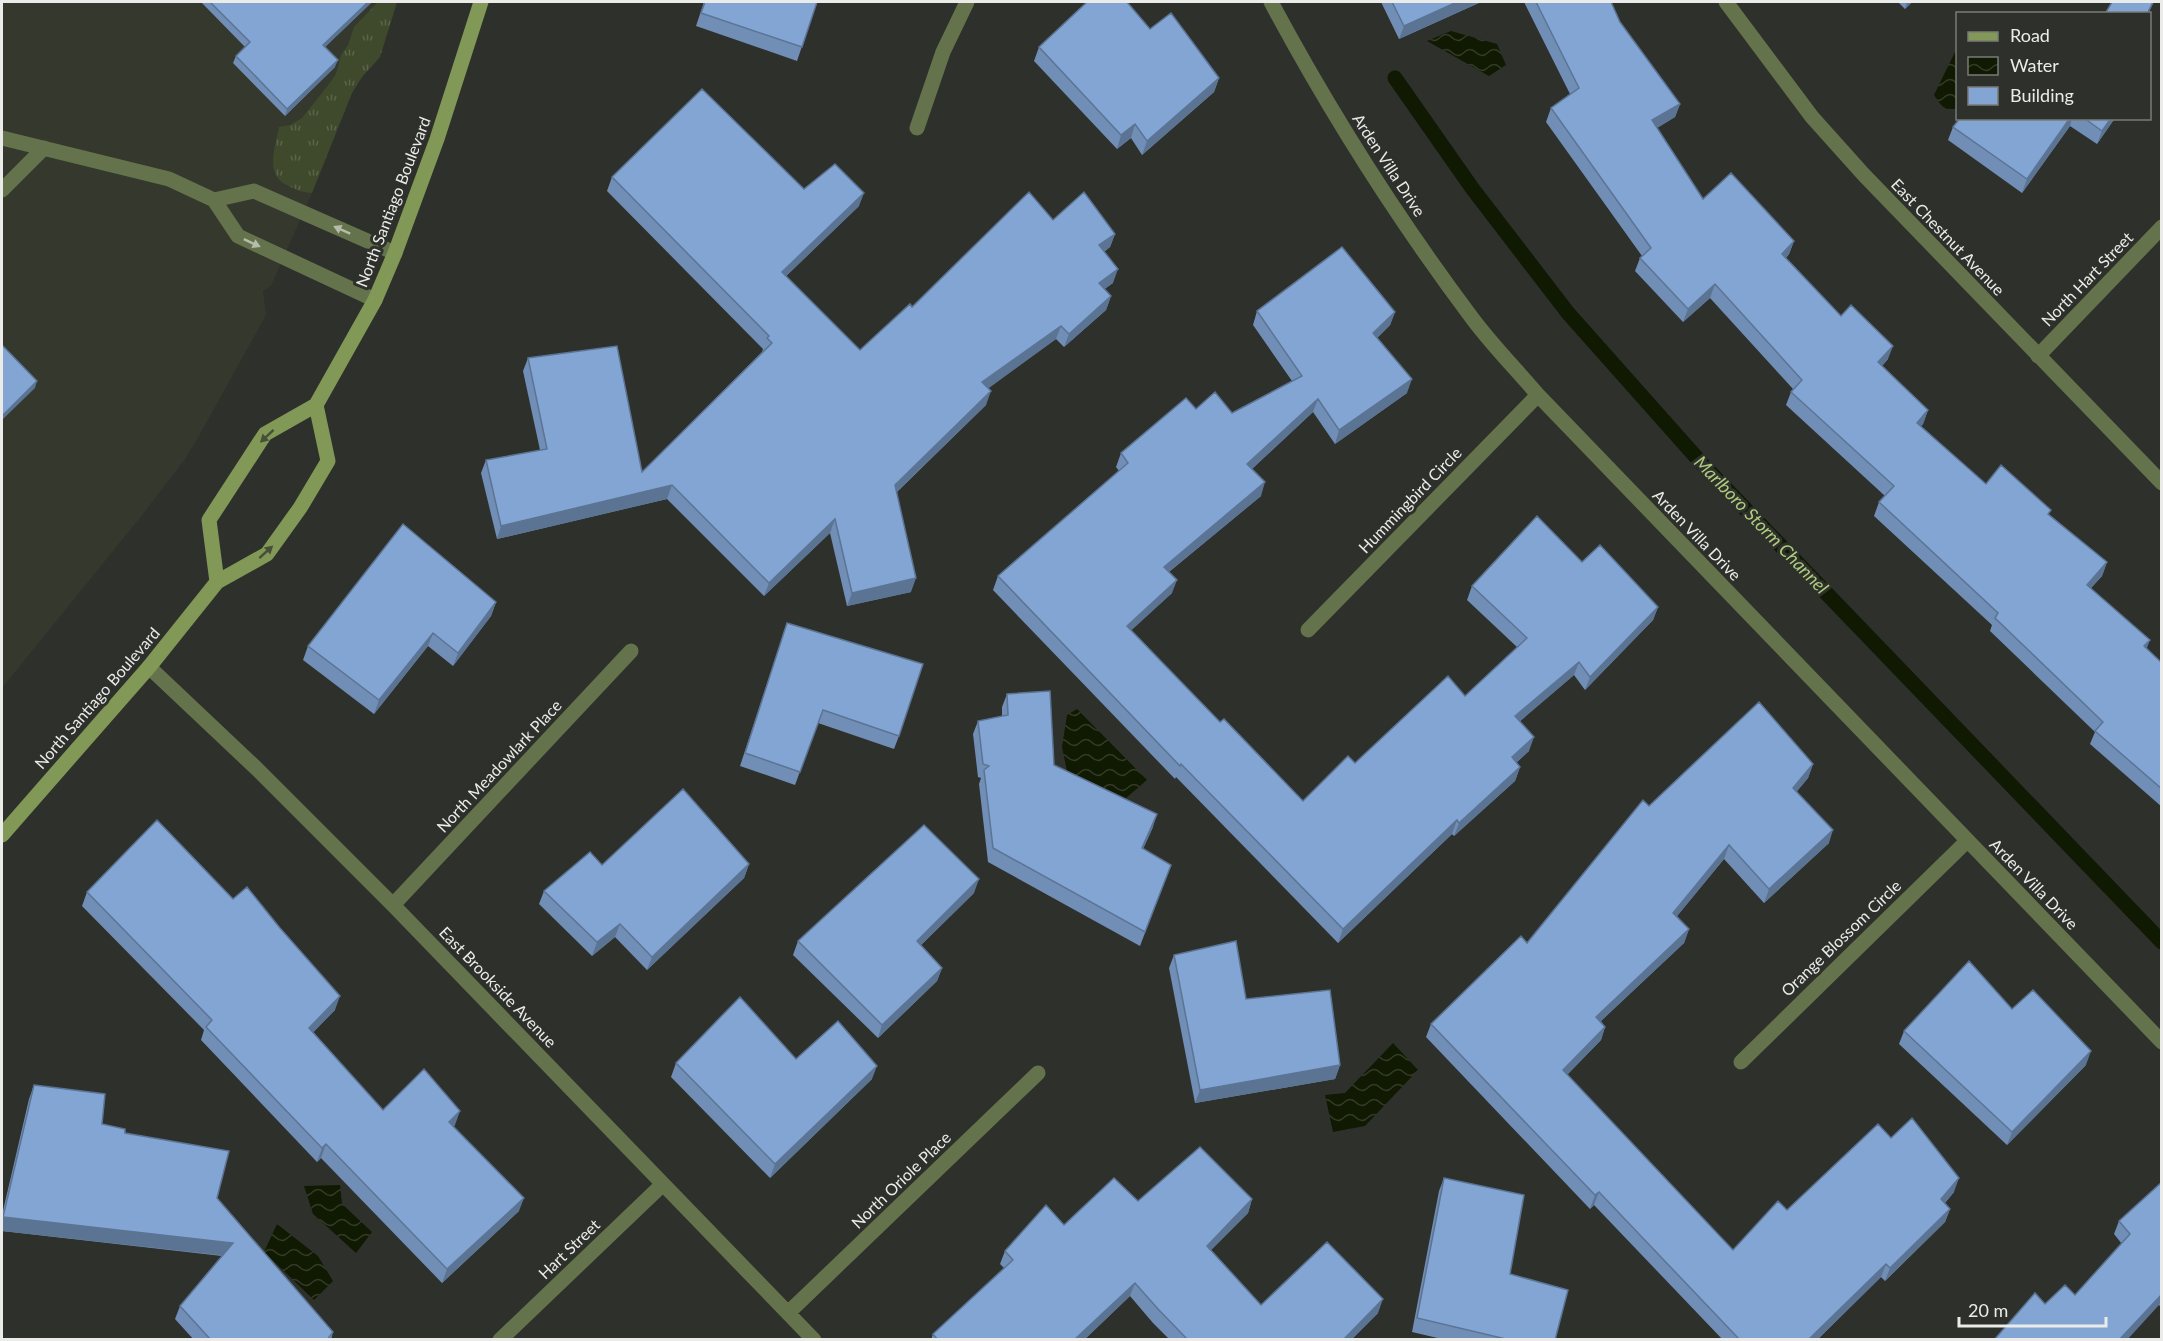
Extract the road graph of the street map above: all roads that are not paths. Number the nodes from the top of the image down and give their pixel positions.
1 (481, 2) edge
2 (967, 2) edge
3 (1271, 2) edge
4 (1726, 2) edge
5 (917, 128) dead end
6 (2, 138) edge
7 (44, 148) junction
8 (2, 190) edge
9 (214, 200) junction
10 (2162, 227) edge
11 (395, 254) junction
12 (375, 300) junction
13 (2038, 356) junction
14 (1538, 395) junction
15 (316, 405) junction
16 (2162, 483) edge
17 (217, 582) junction
18 (1308, 630) dead end
19 (630, 651) dead end
20 (149, 668) junction
21 (2, 835) edge
22 (1967, 841) junction
23 (393, 905) junction
24 (2162, 1042) edge
25 (1741, 1062) dead end
26 (1038, 1073) dead end
27 (663, 1184) junction
28 (788, 1313) junction
29 (500, 1340) edge
30 (814, 1340) edge

1 - 11 main road, North Santiago Boulevard
2 - 5 street
3 - 14 street, Arden Villa Drive
4 - 13 street, East Chestnut Avenue
6 - 7 street
7 - 8 street
7 - 9 street
11 -> 9 street
9 -> 12 street
10 - 13 street, North Hart Street
11 - 12 main road, North Santiago Boulevard
12 - 15 main road, North Santiago Boulevard
13 - 16 street, East Chestnut Avenue
14 - 18 street, Hummingbird Circle
14 - 22 street, Arden Villa Drive
15 -> 17 main road
17 -> 15 main road, North Santiago Boulevard
17 - 20 main road, North Santiago Boulevard
19 - 23 street, North Meadowlark Place
20 - 21 main road, North Santiago Boulevard
20 - 23 street, East Brookside Avenue
22 - 24 street, Arden Villa Drive
22 - 25 street, Orange Blossom Circle
23 - 27 street, East Brookside Avenue
26 - 28 street, North Oriole Place
27 - 28 street, East Brookside Avenue
27 - 29 street, Hart Street
28 - 30 street, East Brookside Avenue

